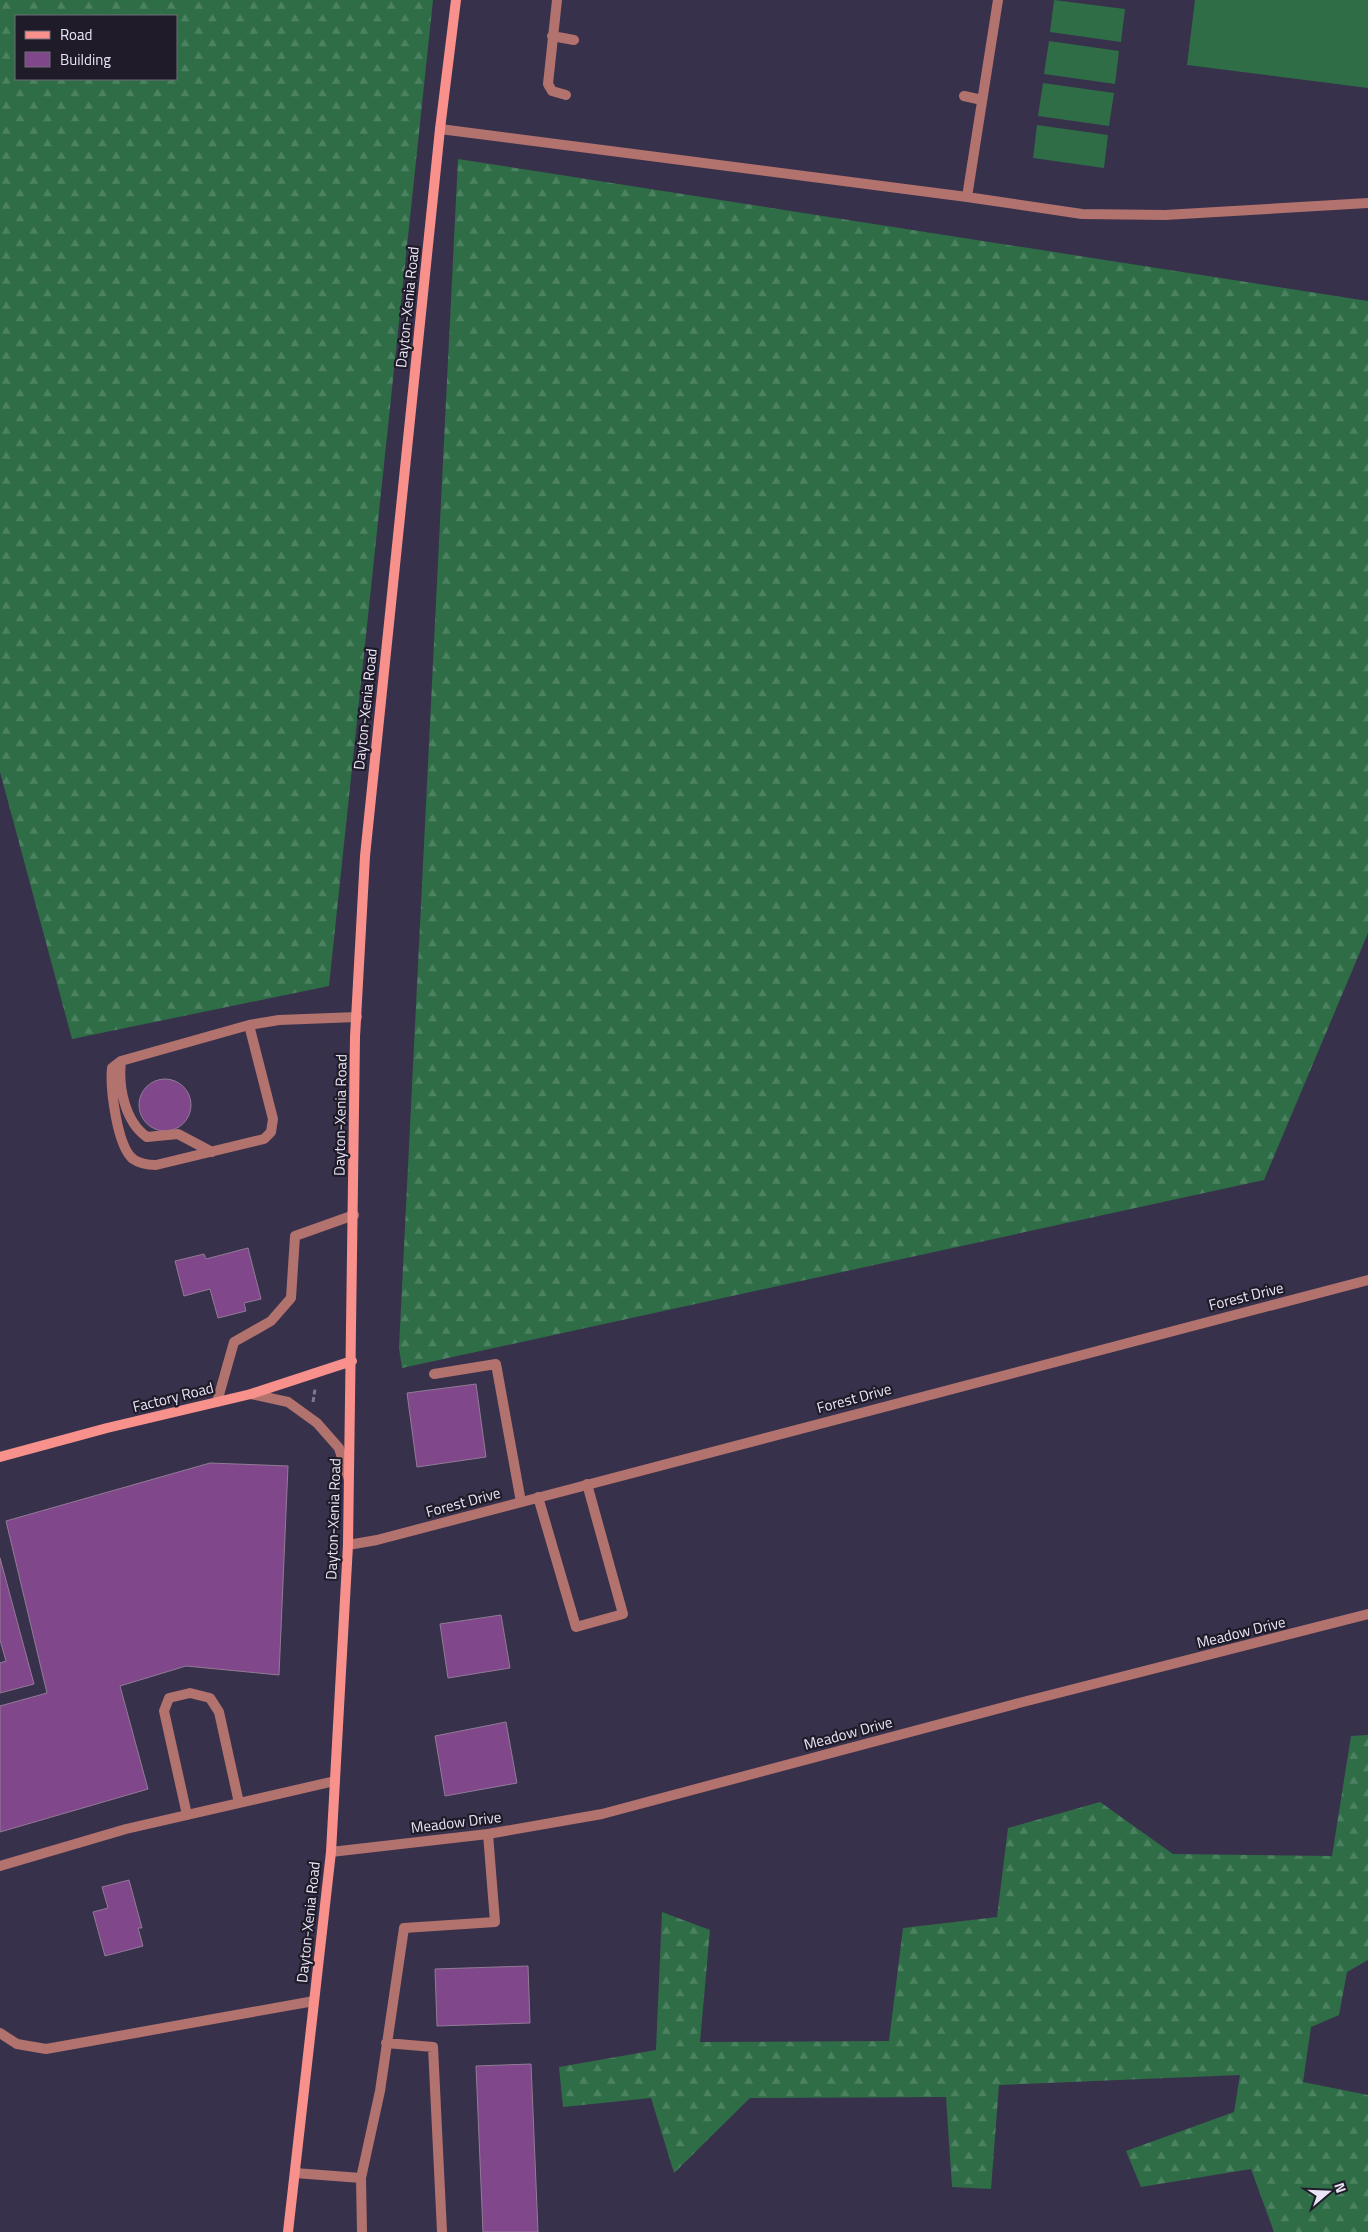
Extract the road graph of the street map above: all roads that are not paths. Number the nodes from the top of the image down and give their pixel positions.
1 (456, 0) edge
2 (558, 0) edge
3 (998, 0) edge
4 (552, 36) junction
5 (574, 40) dead end
6 (566, 94) dead end
7 (964, 96) dead end
8 (982, 100) junction
9 (440, 129) junction
10 (967, 197) junction
11 (1368, 203) edge
12 (356, 1017) junction
13 (248, 1025) junction
14 (121, 1061) junction
15 (212, 1152) junction
16 (354, 1215) junction
17 (1368, 1280) edge
18 (352, 1361) junction
19 (434, 1374) dead end
20 (251, 1394) junction
21 (217, 1402) junction
22 (0, 1457) edge
23 (587, 1484) junction
24 (350, 1487) junction
25 (538, 1497) junction
26 (521, 1502) junction
27 (348, 1545) junction
28 (1368, 1614) edge
29 (335, 1781) junction
30 (239, 1803) junction
31 (187, 1814) junction
32 (488, 1834) junction
33 (331, 1852) junction
34 (0, 1866) edge
35 (314, 2001) junction
36 (0, 2033) edge
37 (386, 2042) junction
38 (295, 2172) junction
39 (361, 2178) junction
40 (288, 2232) edge
41 (362, 2232) edge
42 (442, 2232) edge

1 - 9 main road, Dayton-Xenia Road
2 - 4 street
3 - 8 street
4 - 5 street
4 - 6 street
7 - 8 street
8 - 10 street
9 - 10 street
9 - 12 main road, Dayton-Xenia Road
10 - 11 street
12 - 13 street
12 - 16 main road, Dayton-Xenia Road
13 - 14 street
13 - 15 street
14 - 15 street
14 - 15 street
16 - 18 main road, Dayton-Xenia Road
16 - 21 street
17 - 23 street, Forest Drive
18 - 20 main road, Factory Road
18 - 24 main road, Dayton-Xenia Road
19 - 26 street
20 - 21 main road, Factory Road
20 - 24 street
21 - 22 main road, Factory Road
23 - 25 street, Forest Drive
23 - 25 street
24 - 27 main road, Dayton-Xenia Road
25 - 26 street, Forest Drive
26 - 27 street, Forest Drive
27 - 29 main road, Dayton-Xenia Road
28 - 32 street, Meadow Drive
29 - 30 street
29 - 33 main road, Dayton-Xenia Road
30 - 31 street
30 - 31 street
31 - 34 street
32 - 33 street, Meadow Drive
32 - 37 street
33 - 35 main road, Dayton-Xenia Road
35 - 36 street
35 - 38 main road, Dayton-Xenia Road
37 - 39 street
37 - 42 street
38 - 39 street
38 - 40 main road, Dayton-Xenia Road
39 - 41 street

